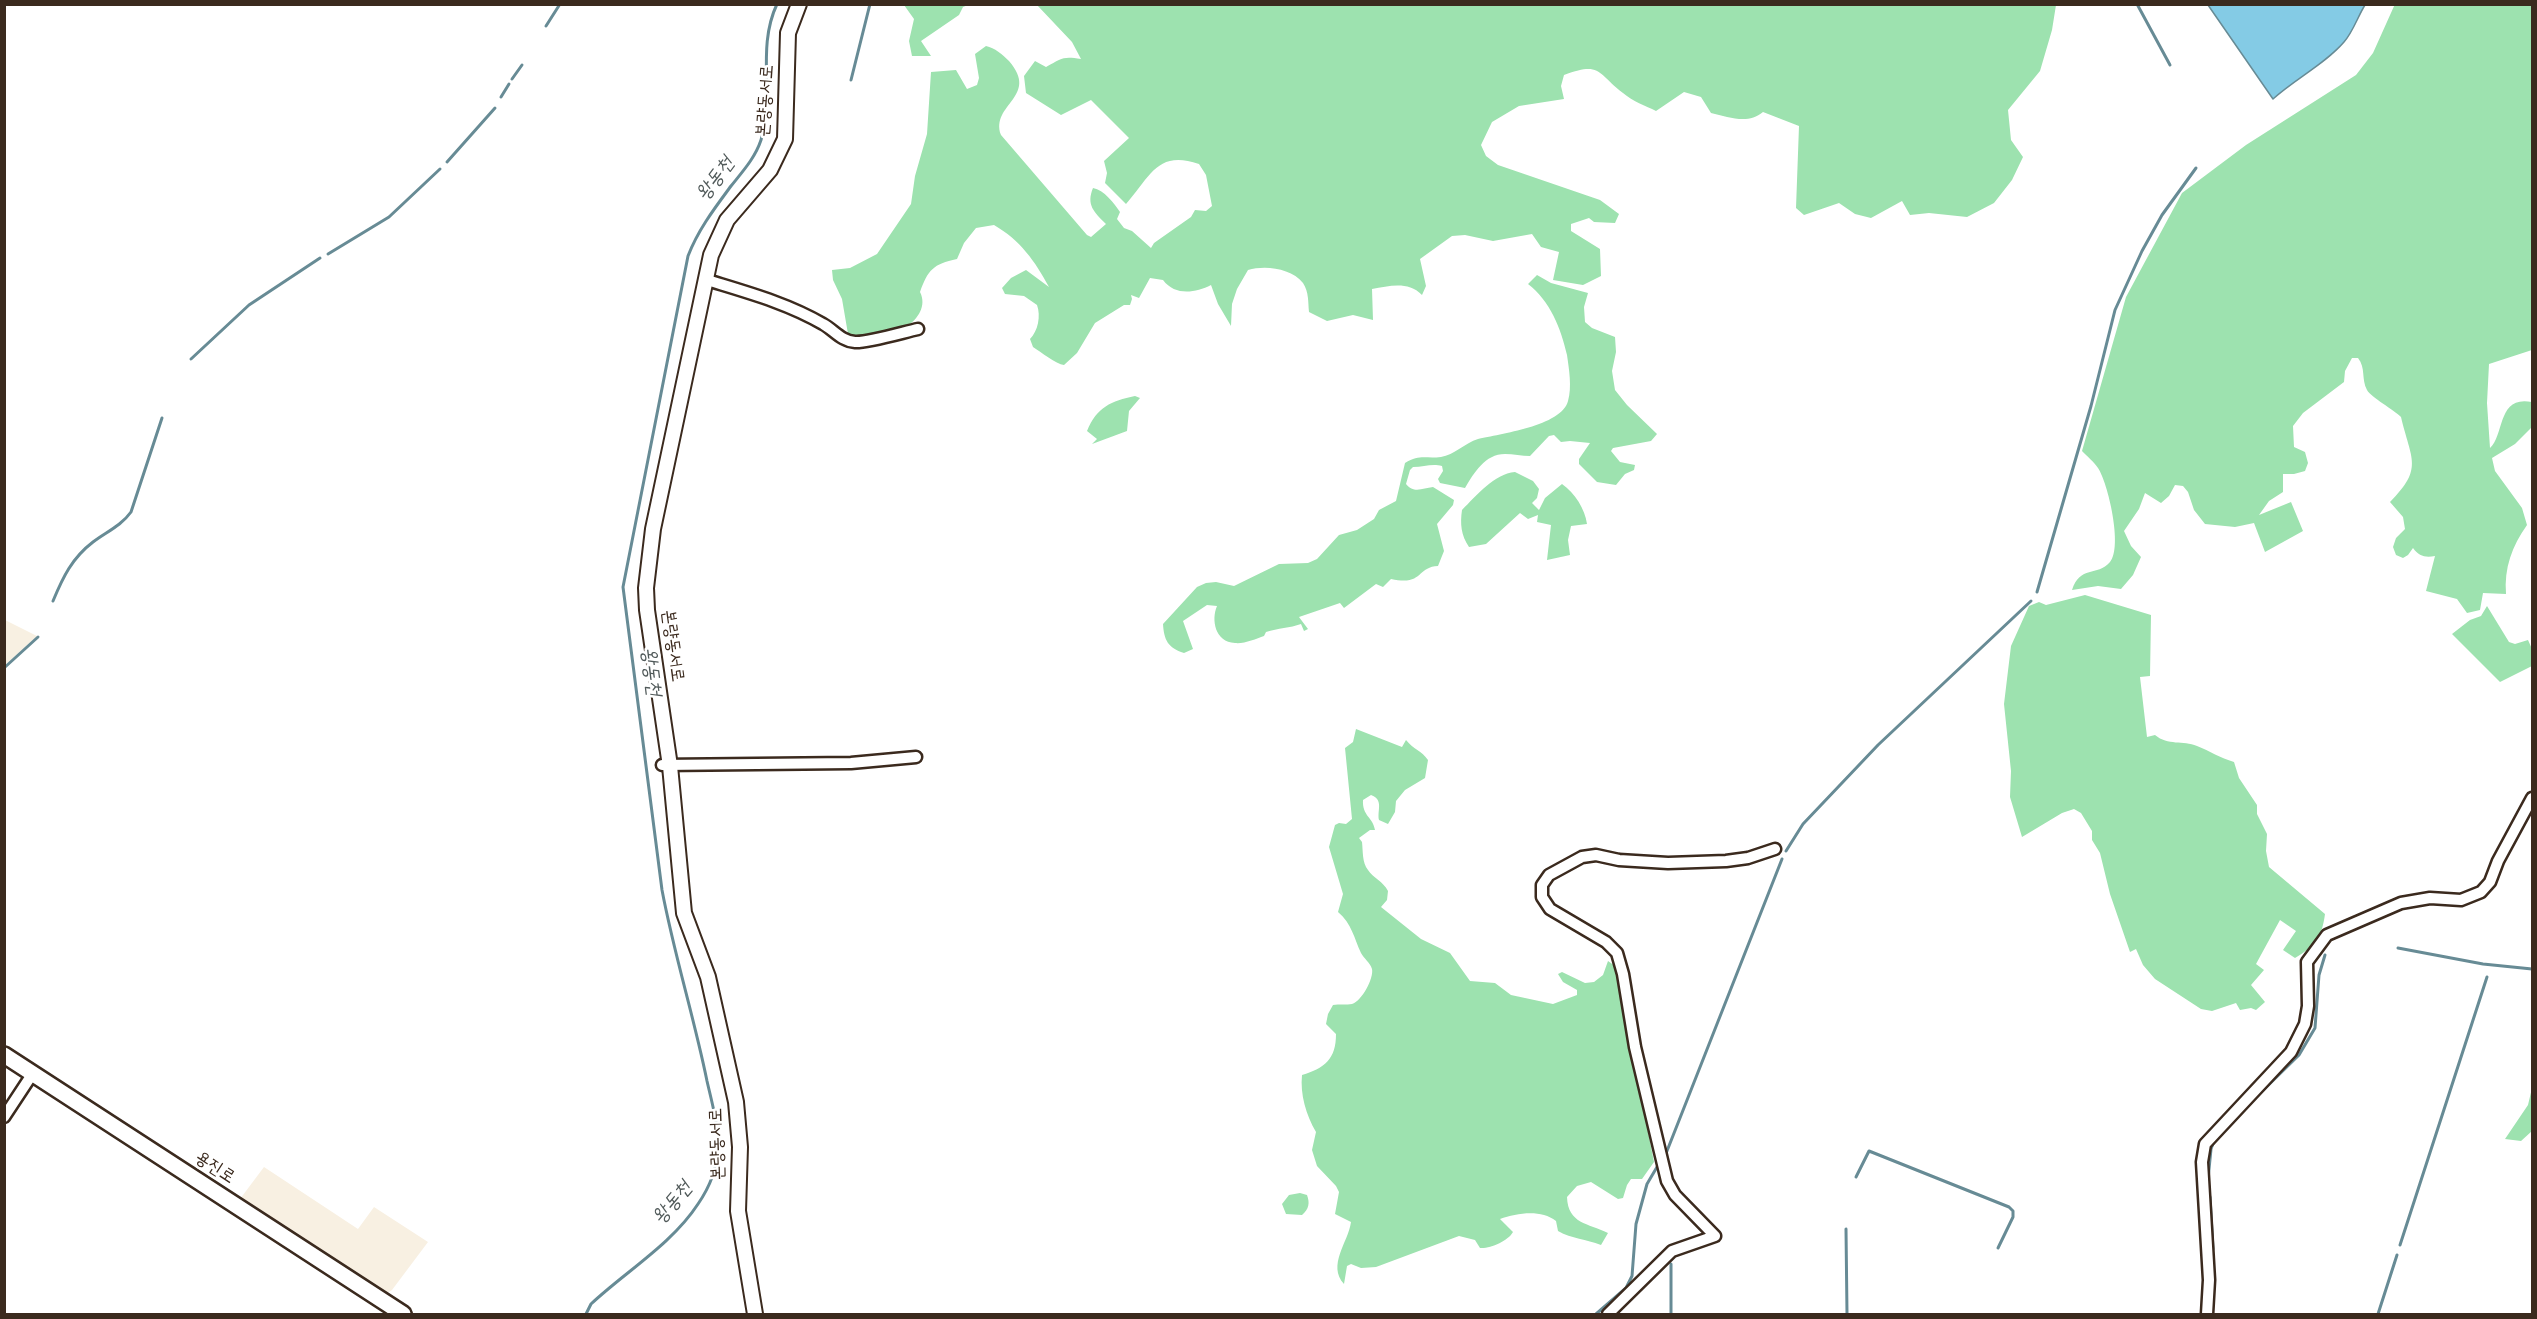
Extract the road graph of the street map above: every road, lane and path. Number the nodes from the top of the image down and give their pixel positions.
1 (799, 4) edge
2 (707, 280) junction
3 (918, 329) dead end
4 (916, 757) dead end
5 (666, 765) junction
6 (2532, 798) edge
7 (1775, 849) dead end
8 (4, 1055) edge
9 (33, 1073) junction
10 (4, 1117) edge
11 (404, 1314) edge
12 (755, 1314) edge
13 (1608, 1314) edge
14 (2206, 1314) edge

1 - 2 street, 본량동서로
2 - 3 street
2 - 5 street, 본량동서로
4 - 5 street
5 - 12 street, 본량동서로
6 - 14 street
7 - 13 street
8 - 9 main road, 용진로
9 - 10 street
9 - 11 main road, 용진로

